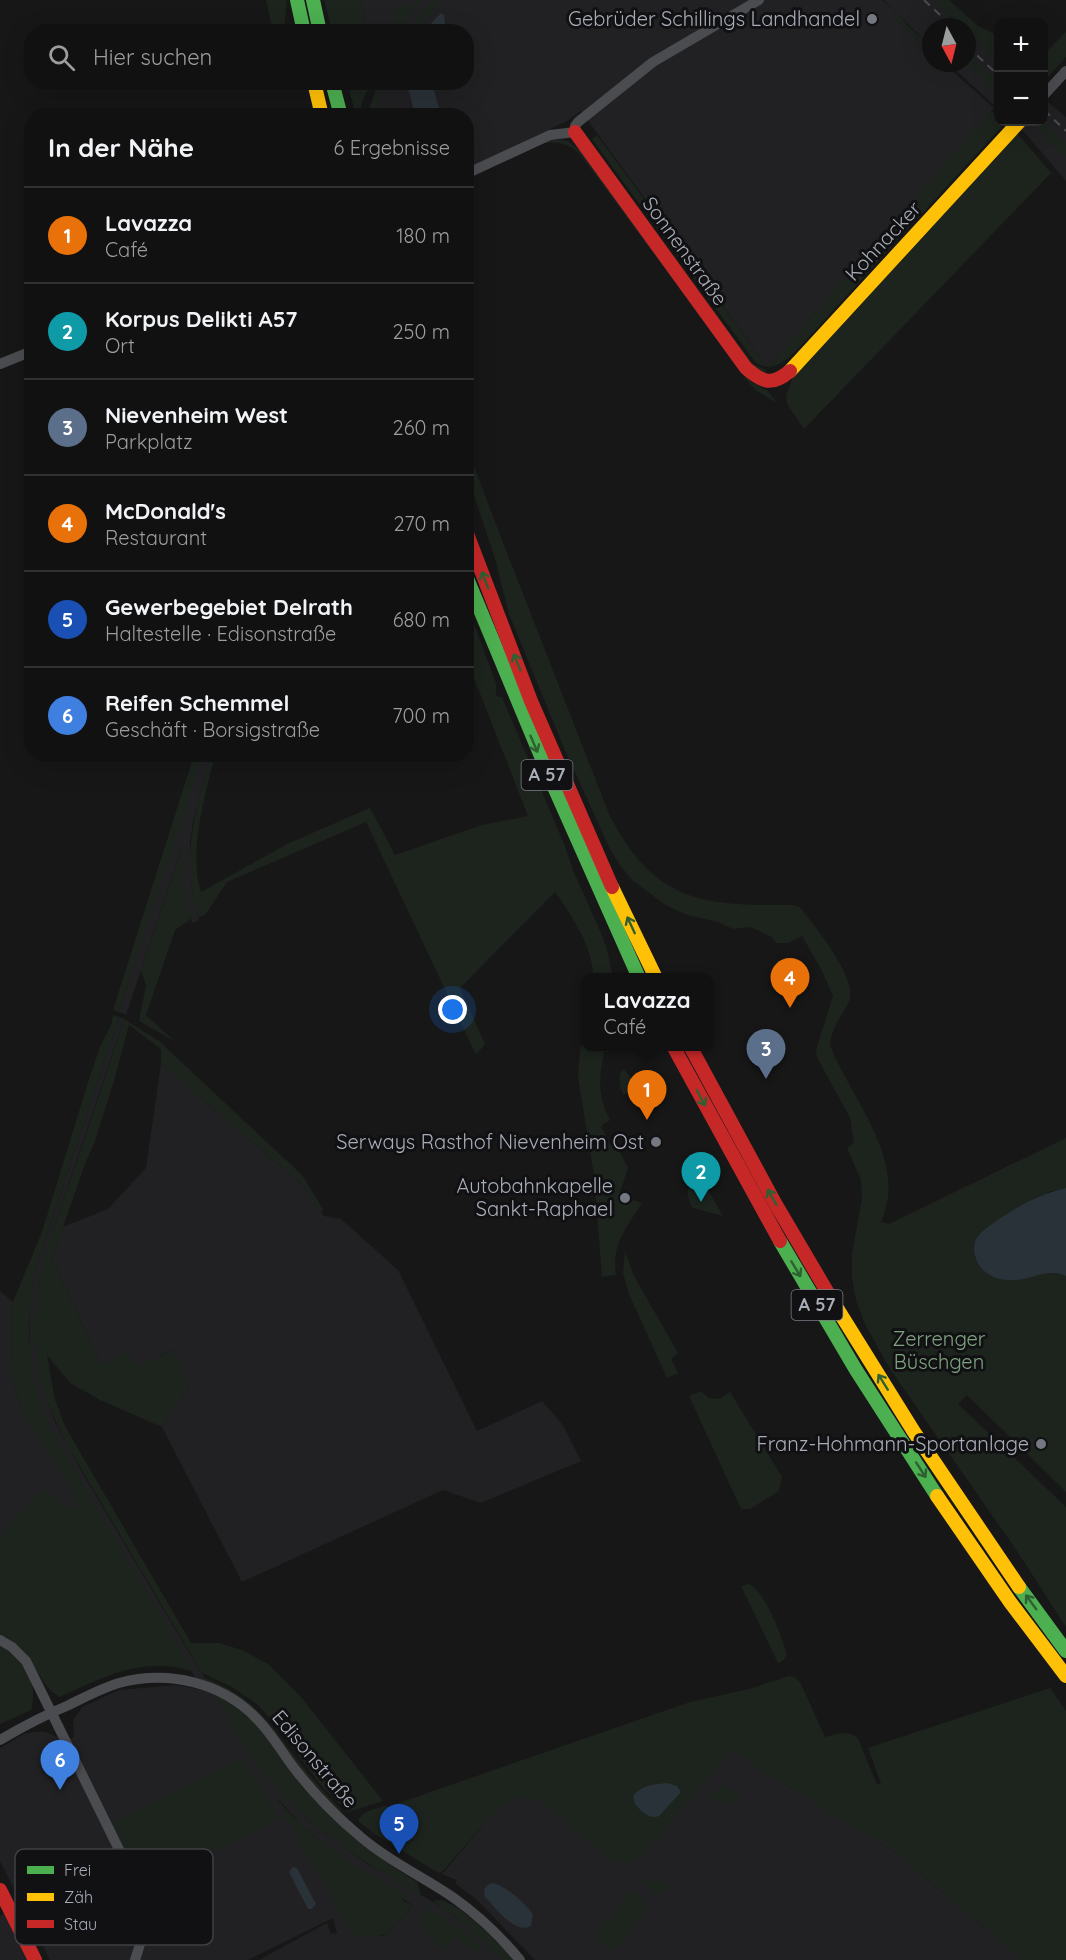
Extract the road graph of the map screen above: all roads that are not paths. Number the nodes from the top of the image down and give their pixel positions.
1 (297, 0) edge
2 (313, 0) edge
3 (759, 0) edge
4 (302, 24) edge
5 (318, 24) edge
6 (1066, 71) edge
7 (316, 90) edge
8 (334, 90) edge
9 (1048, 91) edge
10 (320, 108) edge
11 (339, 108) edge
12 (1015, 126) edge
13 (575, 132) junction
14 (474, 170) edge
15 (24, 354) edge
16 (0, 364) edge
17 (772, 382) joint
18 (474, 552) edge
19 (474, 596) edge
20 (637, 973) edge
21 (654, 973) edge
22 (675, 1051) edge
23 (692, 1051) edge
24 (0, 1640) edge
25 (1066, 1651) edge
26 (1066, 1676) edge
27 (52, 1712) junction
28 (0, 1734) edge
29 (0, 1740) edge
30 (119, 1849) edge
31 (0, 1890) edge
32 (15, 1920) edge
33 (28, 1945) edge
34 (139, 1945) edge
35 (35, 1960) edge
36 (135, 1960) edge
37 (520, 1960) edge

1 - 4 main road
2 - 5 main road
3 - 13 street
6 - 9 street
7 - 10 main road
8 - 11 main road
12 - 17 main road, Kohnacker
13 - 14 street
13 - 17 main road, Sonnenstraße
15 - 16 street
21 -> 18 main road, A 57
19 -> 20 main road, A 57
22 -> 26 main road, A 57
25 -> 23 main road, A 57
24 - 27 street
27 - 28 street, Edisonstraße
27 - 29 street, Edisonstraße
27 - 30 street
27 - 37 street, Edisonstraße
31 - 32 main road
33 - 35 main road
34 - 36 street

